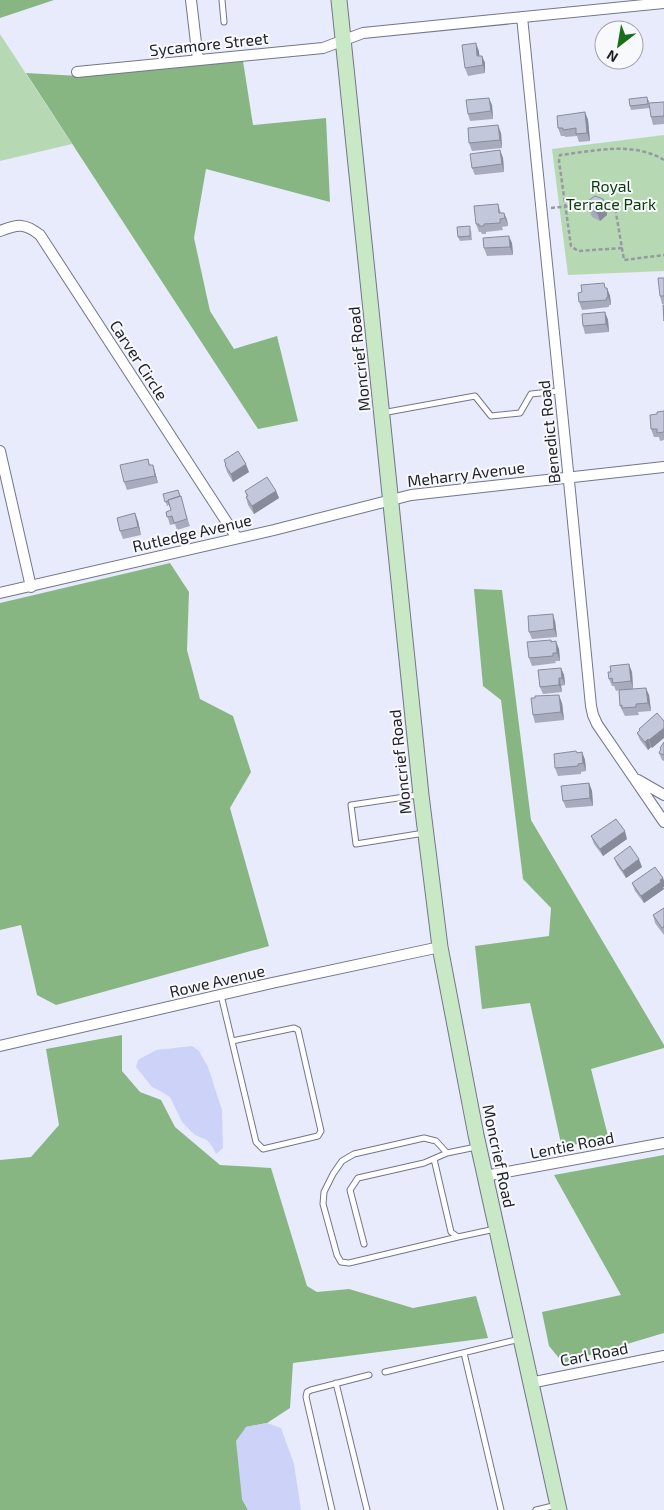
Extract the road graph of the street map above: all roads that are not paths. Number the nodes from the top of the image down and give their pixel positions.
1 (191, 0) edge
2 (222, 0) edge
3 (339, 0) edge
4 (664, 3) edge
5 (522, 17) junction
6 (224, 22) dead end
7 (343, 41) junction
8 (198, 60) junction
9 (77, 72) dead end
10 (0, 231) edge
11 (559, 391) junction
12 (382, 413) junction
13 (0, 451) edge
14 (664, 466) edge
15 (569, 477) junction
16 (391, 500) junction
17 (237, 538) junction
18 (31, 586) junction
19 (0, 593) edge
20 (635, 778) junction
21 (421, 795) junction
22 (664, 795) edge
23 (664, 822) edge
24 (426, 832) junction
25 (440, 947) junction
26 (221, 995) junction
27 (232, 1041) junction
28 (0, 1046) edge
29 (664, 1143) edge
30 (479, 1146) junction
31 (447, 1153) junction
32 (434, 1159) junction
33 (485, 1176) junction
34 (497, 1229) junction
35 (458, 1237) junction
36 (364, 1244) dead end
37 (521, 1338) junction
38 (464, 1353) junction
39 (664, 1356) edge
40 (385, 1372) dead end
41 (369, 1375) dead end
42 (530, 1382) junction
43 (336, 1383) junction
44 (558, 1507) edge
45 (332, 1510) edge
46 (367, 1510) edge
47 (501, 1510) edge
48 (536, 1510) edge

1 - 8 street
2 - 6 lane
3 - 7 main road, Moncrief Road
4 - 5 street, Sycamore Street
5 - 7 street, Sycamore Street
5 - 11 street, Benedict Road
7 - 8 street, Sycamore Street
7 - 12 main road, Moncrief Road
8 - 9 street, Sycamore Street
10 - 17 street, Carver Circle
11 - 12 lane
11 - 15 street, Benedict Road
12 - 16 main road, Moncrief Road
13 - 18 street
14 - 15 street, Meharry Avenue
15 - 16 street, Meharry Avenue
15 - 20 street, Benedict Road
16 - 17 street, Rutledge Avenue
16 - 21 main road, Moncrief Road
17 - 18 street, Rutledge Avenue
18 - 19 street, Rutledge Avenue
20 - 22 street
20 - 23 street, Benedict Road
21 - 24 main road, Moncrief Road
21 - 24 lane
24 - 25 main road, Moncrief Road
25 - 26 street, Rowe Avenue
25 - 30 main road, Moncrief Road
26 - 27 lane
26 - 28 street, Rowe Avenue
27 - 27 lane
29 - 33 street, Lentie Road
30 - 31 lane
30 - 33 main road, Moncrief Road
31 - 32 lane
31 - 35 lane
32 - 35 lane
32 - 36 lane
33 - 34 main road, Moncrief Road
34 - 35 lane
34 - 37 main road, Moncrief Road
37 - 38 lane
37 - 42 main road, Moncrief Road
38 - 40 lane
38 - 47 lane
39 - 42 street, Carl Road
41 - 43 lane
42 - 44 main road, Moncrief Road
43 - 45 lane
43 - 46 lane
44 - 48 lane

